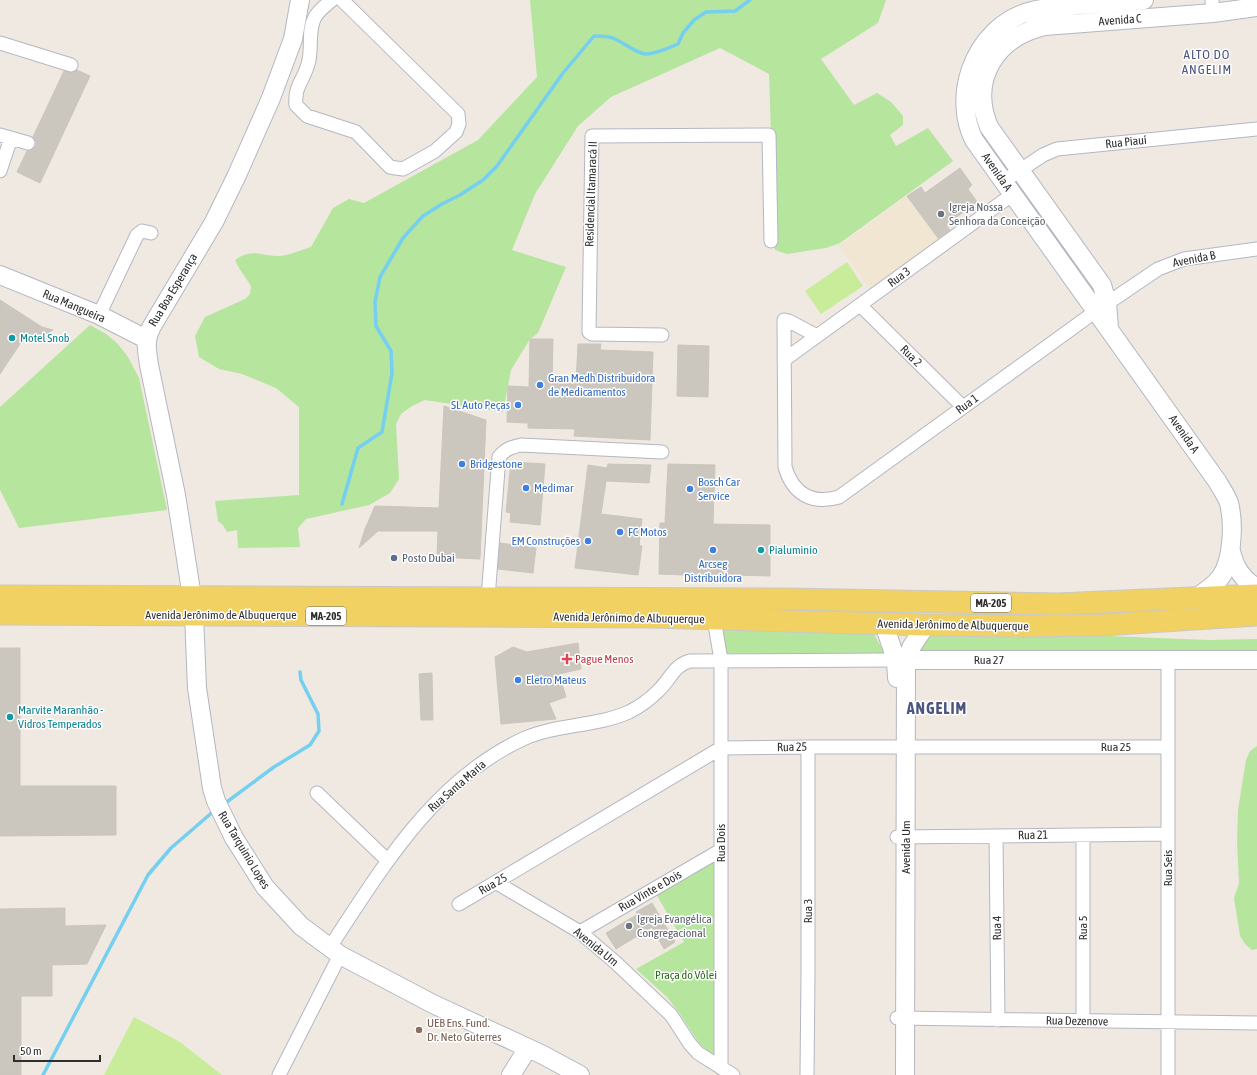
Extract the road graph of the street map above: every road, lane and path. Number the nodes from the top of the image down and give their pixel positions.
1 (300, 0) edge
2 (332, 0) edge
3 (342, 0) edge
4 (1144, 0) edge
5 (1067, 3) edge
6 (1213, 6) edge
7 (1257, 7) edge
8 (1002, 24) joint
9 (0, 43) edge
10 (994, 58) joint
11 (71, 65) dead end
12 (1257, 129) edge
13 (5, 137) edge
14 (28, 143) dead end
15 (0, 171) edge
16 (1020, 171) junction
17 (1008, 188) junction
18 (151, 232) dead end
19 (771, 241) dead end
20 (1257, 249) edge
21 (0, 275) edge
22 (860, 305) junction
23 (1101, 307) junction
24 (99, 315) junction
25 (662, 335) dead end
26 (816, 336) junction
27 (146, 340) junction
28 (784, 360) junction
29 (963, 407) junction
30 (662, 452) dead end
31 (1231, 551) junction
32 (1257, 588) edge
33 (1257, 595) edge
34 (0, 596) edge
35 (488, 598) junction
36 (1196, 598) junction
37 (1058, 604) junction
38 (193, 606) junction
39 (0, 614) edge
40 (1257, 616) edge
41 (714, 619) junction
42 (884, 624) junction
43 (926, 625) junction
44 (721, 660) junction
45 (902, 660) junction
46 (1168, 660) junction
47 (1257, 660) edge
48 (1167, 746) junction
49 (808, 747) junction
50 (902, 747) junction
51 (721, 748) junction
52 (317, 794) dead end
53 (1168, 834) junction
54 (1083, 835) junction
55 (996, 836) junction
56 (902, 837) junction
57 (721, 850) junction
58 (387, 860) junction
59 (497, 883) junction
60 (459, 904) dead end
61 (580, 932) junction
62 (335, 951) junction
63 (901, 1018) junction
64 (998, 1020) junction
65 (1083, 1021) junction
66 (1168, 1022) junction
67 (1257, 1023) edge
68 (528, 1048) junction
69 (721, 1068) junction
70 (279, 1075) edge
71 (511, 1075) edge
72 (580, 1075) edge
73 (733, 1075) edge
74 (807, 1075) edge
75 (896, 1075) edge
76 (905, 1075) edge
77 (1168, 1075) edge

1 - 27 street, Rua Boa Esperança
2 - 3 street
4 - 5 street, Avenida C
5 - 8 street, Avenida C
6 - 7 street, Avenida C
6 - 10 street, Avenida C
8 - 17 street, Avenida A
9 - 11 street
10 - 16 street, Avenida A
12 - 16 street, Rua Piauí
13 - 14 street
13 - 15 street
16 - 17 street, Rua Piauí
16 - 23 street, Avenida A
17 - 22 street, Rua 3
17 - 23 street, Avenida A
18 - 24 street
19 - 25 street, Residencial Itamaracá II
20 - 23 street, Avenida B
21 - 24 street, Rua Mangueira
22 - 26 street, Rua 3
22 - 29 street, Rua 2
23 - 29 street, Rua 1
23 - 31 street, Avenida A
24 - 27 street, Rua Mangueira
26 - 28 street, Rua 3
26 - 28 street
27 - 38 street, Rua Boa Esperança
28 - 29 street, Rua 1
30 - 35 street
31 - 32 street, Avenida A
31 - 36 street, Avenida A
33 - 36 main road, Avenida Jerônimo de Albuquerque / MA-205
34 - 38 main road, Avenida Jerônimo de Albuquerque / MA-205
35 - 37 main road, Avenida Jerônimo de Albuquerque / MA-205
35 - 38 main road, Avenida Jerônimo de Albuquerque / MA-205
36 - 37 main road, Avenida Jerônimo de Albuquerque / MA-205
37 - 42 main road
38 - 39 main road, Avenida Jerônimo de Albuquerque / MA-205
38 - 41 main road, Avenida Jerônimo de Albuquerque / MA-205
38 - 62 street, Rua Tarquinio Lopes
40 - 43 main road, Avenida Jerônimo de Albuquerque / MA-205
41 - 42 main road, Avenida Jerônimo de Albuquerque / MA-205
41 - 44 street, Rua Dois
42 - 43 main road, Avenida Jerônimo de Albuquerque / MA-205
42 - 45 street, Avenida Um
43 - 45 street, Avenida Um
44 - 45 street, Rua 27
44 - 51 street, Rua Dois
44 - 58 street, Rua Santa Maria
45 - 46 street, Rua 27
45 - 50 street, Avenida Um
46 - 47 street, Rua 27
46 - 48 street, Rua Seis
48 - 50 street, Rua 25
48 - 53 street, Rua Seis
49 - 50 street, Rua 25
49 - 51 street, Rua 25
49 - 74 street, Rua 3
50 - 56 street, Avenida Um
51 - 57 street, Rua Dois
51 - 59 street, Rua 25
52 - 58 street
53 - 54 street, Rua 21
53 - 66 street, Rua Seis
54 - 55 street, Rua 21
54 - 65 street, Rua 5
55 - 56 street, Rua 21
55 - 64 street, Rua 4
56 - 63 street, Avenida Um
57 - 61 street, Rua Vinte e Dois
57 - 69 street, Rua Dois
58 - 62 street, Rua Santa Maria
59 - 60 street, Rua 25
59 - 61 street, Avenida Um
61 - 69 street, Avenida Um
62 - 68 street, Rua Tarquinio Lopes
62 - 70 street, Rua Santa Maria
63 - 64 street, Rua Dezenove
63 - 75 street, Avenida Um
63 - 76 street, Avenida Um
64 - 65 street, Rua Dezenove
65 - 66 street, Rua Dezenove
66 - 67 street, Rua Dezenove
66 - 77 street, Rua Seis
68 - 71 street
68 - 72 street, Rua Tarquinio Lopes
69 - 73 street, Avenida Um

